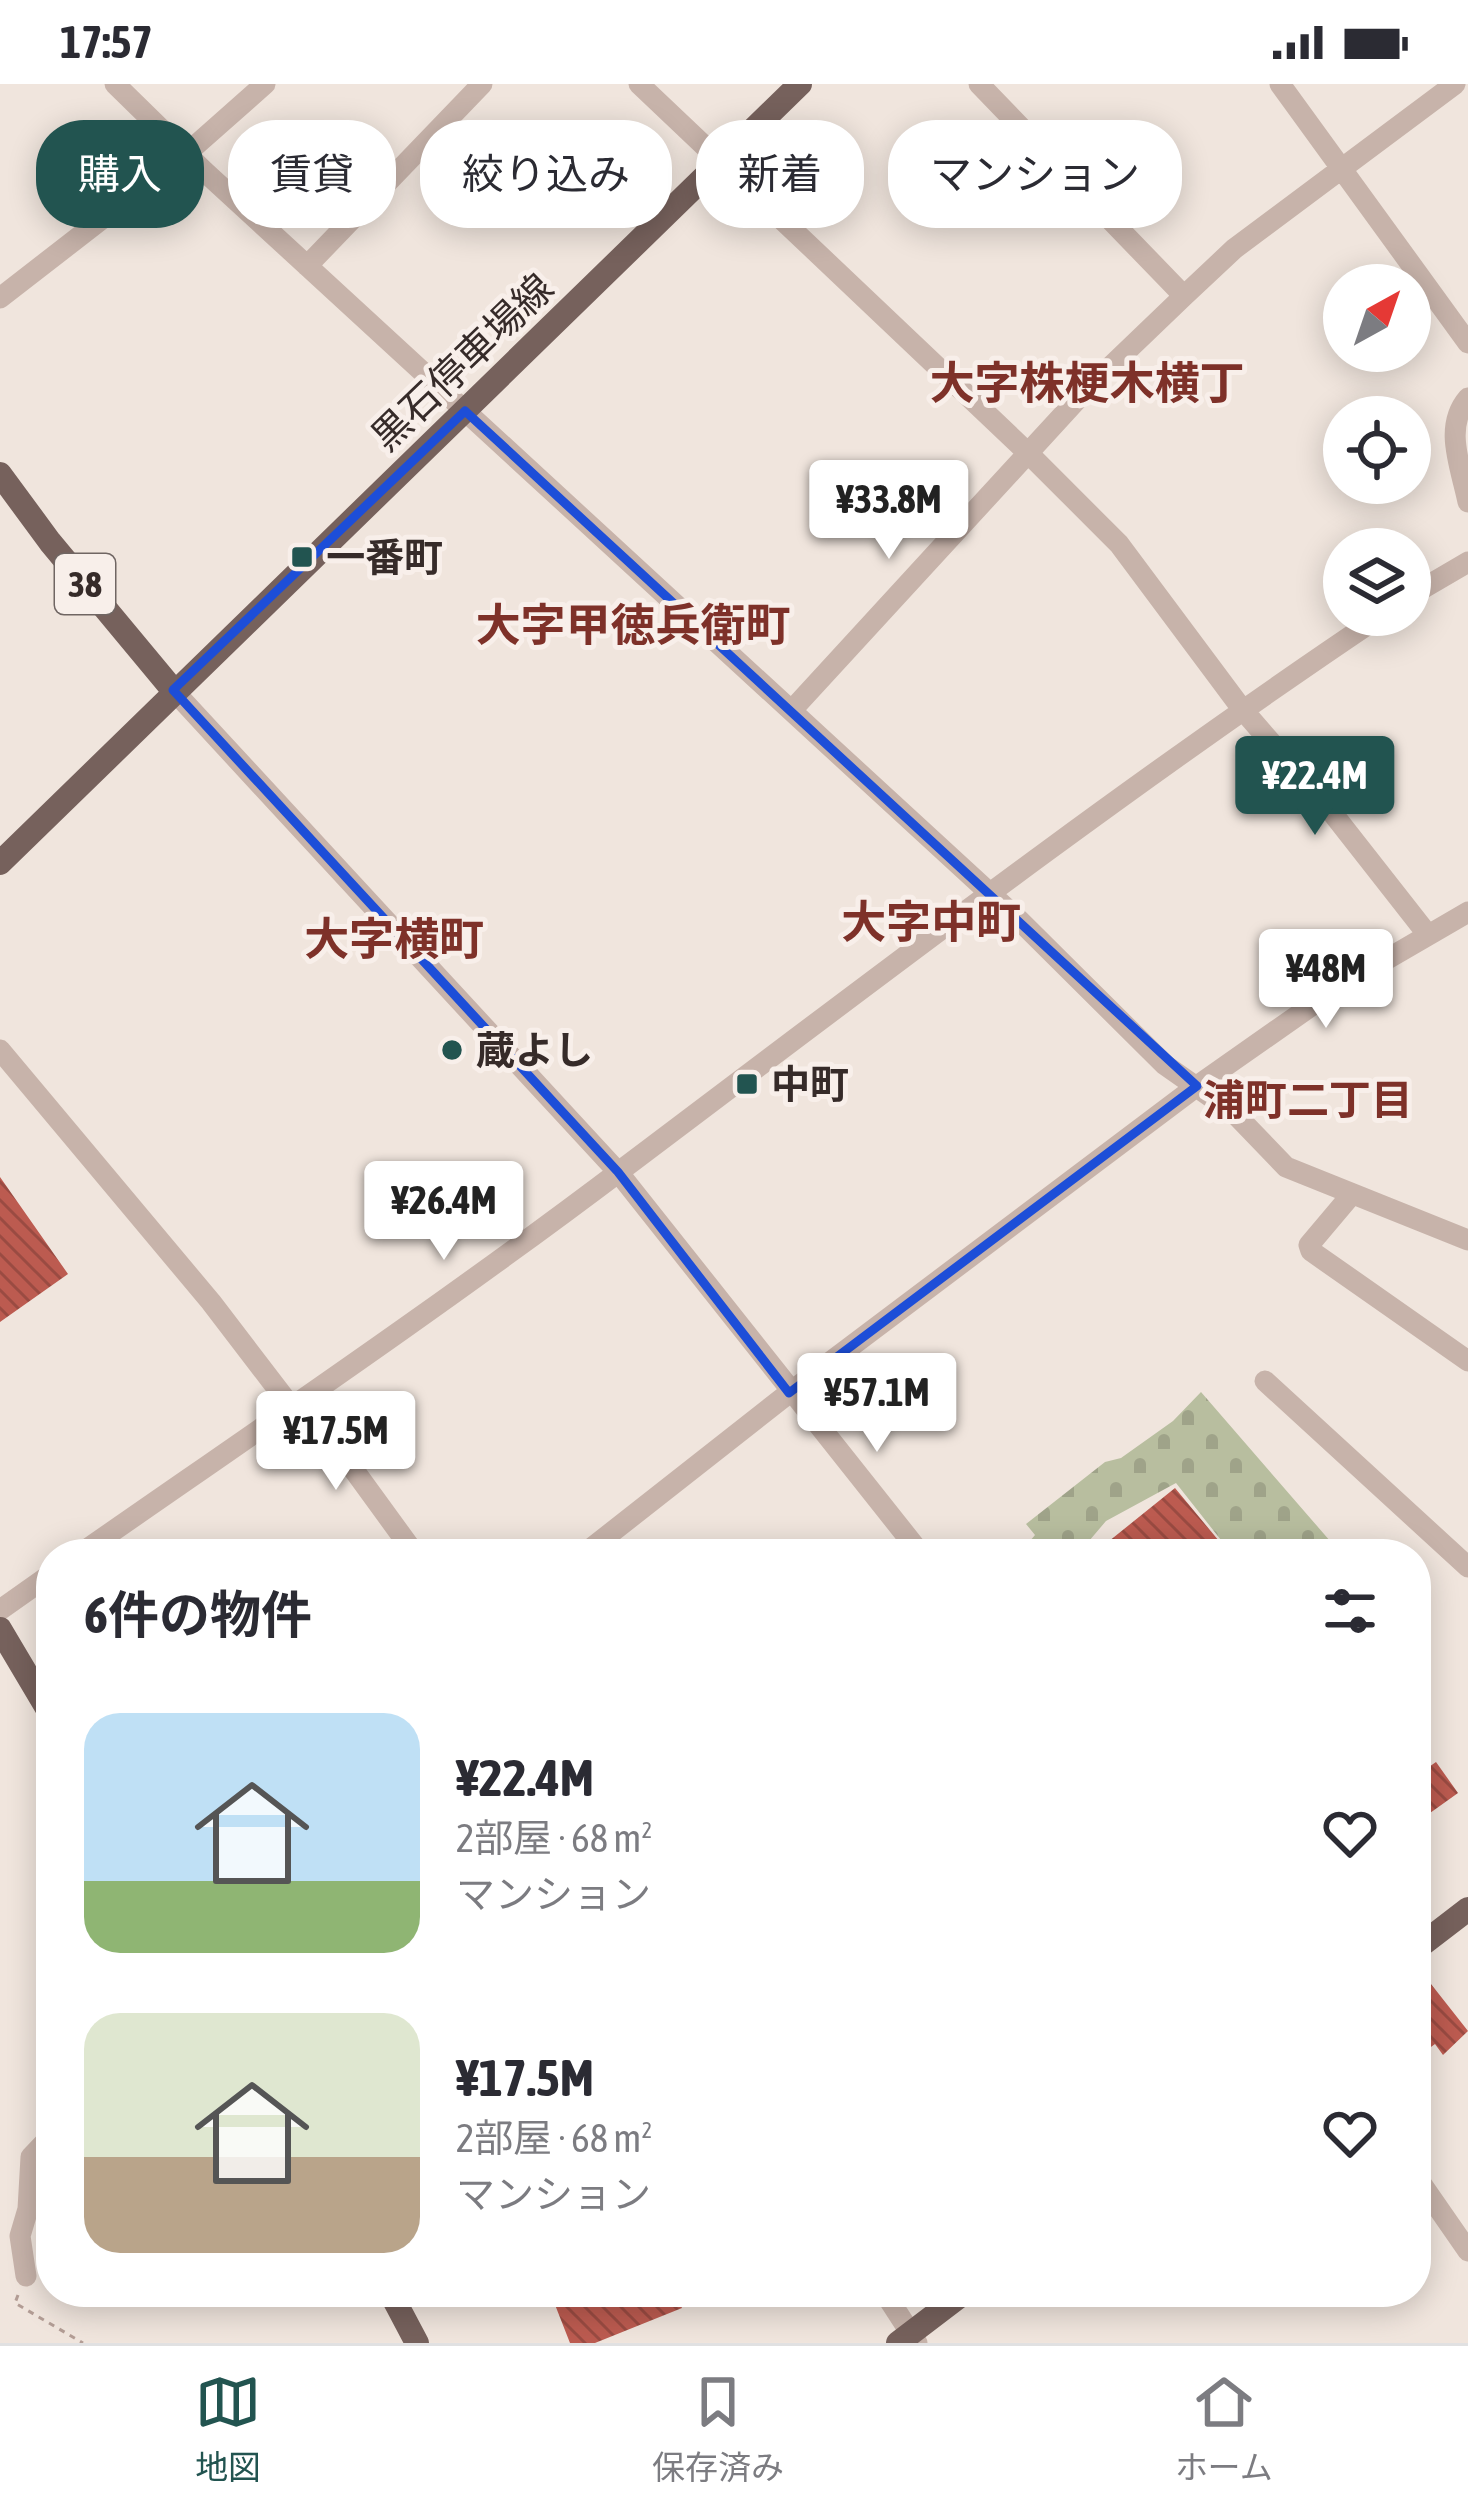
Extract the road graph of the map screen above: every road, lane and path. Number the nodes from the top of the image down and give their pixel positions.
1 (115, 84) edge
2 (265, 84) edge
3 (482, 84) edge
4 (639, 84) edge
5 (800, 84) edge
6 (980, 84) edge
7 (1280, 84) edge
8 (1454, 84) edge
9 (153, 120) edge
10 (762, 120) edge
11 (204, 138) edge
12 (696, 140) edge
13 (204, 169) edge
14 (1343, 170) junction
15 (696, 183) edge
16 (90, 228) edge
17 (789, 228) edge
18 (307, 266) junction
19 (1184, 296) junction
20 (0, 298) edge
21 (1468, 343) edge
22 (1468, 398) edge
23 (465, 411) junction
24 (1028, 453) junction
25 (0, 474) edge
26 (1468, 502) edge
27 (1468, 562) edge
28 (1431, 584) edge
29 (1351, 636) edge
30 (173, 690) junction
31 (1242, 709) junction
32 (793, 710) junction
33 (0, 863) edge
34 (989, 896) junction
35 (1468, 912) edge
36 (1428, 935) junction
37 (0, 1050) edge
38 (1197, 1086) junction
39 (618, 1172) junction
40 (1352, 1194) junction
41 (1468, 1240) edge
42 (1468, 1361) edge
43 (1265, 1381) dead end
44 (789, 1393) junction
45 (297, 1404) junction
46 (102, 1539) edge
47 (403, 1539) edge
48 (603, 1539) edge
49 (908, 1539) edge
50 (1468, 1567) edge
51 (36, 1585) edge
52 (0, 1610) edge
53 (0, 1629) edge
54 (36, 1689) edge
55 (1464, 1922) edge
56 (1431, 1941) edge
57 (36, 2152) edge
58 (1431, 2198) edge
59 (1468, 2251) edge
60 (26, 2276) joint
61 (398, 2307) edge
62 (892, 2307) edge
63 (947, 2307) edge
64 (908, 2340) edge
65 (83, 2343) edge
66 (417, 2343) edge

1 - 9 street
2 - 11 street
3 - 18 street
4 - 12 street
5 - 10 main road, 黒石停車場線
6 - 19 street
7 - 14 street
8 - 14 street
13 - 18 street
14 - 19 street
14 - 21 street
15 - 23 main road, 黒石停車場線
16 - 20 street
17 - 24 street
18 - 23 street
19 - 24 street
22 - 26 street
23 - 30 main road, 黒石停車場線
23 - 32 street
24 - 31 street
24 - 32 street
25 - 30 main road, 38
27 - 28 street
29 - 31 street
30 - 33 main road, 黒石停車場線
30 - 39 street
31 - 34 street
31 - 36 street
32 - 34 street
34 - 38 street
34 - 39 street
35 - 36 street
36 - 38 street
37 - 45 street
38 - 40 street
38 - 44 street
39 - 44 street
39 - 45 street
40 - 41 street
40 - 42 street
43 - 50 street
44 - 48 street
44 - 49 street
45 - 46 street
45 - 47 street
51 - 52 street
53 - 54 main road
55 - 56 main road
57 - 60 street
58 - 59 street
60 - 65 path
61 - 66 main road
62 - 64 street
63 - 64 main road

